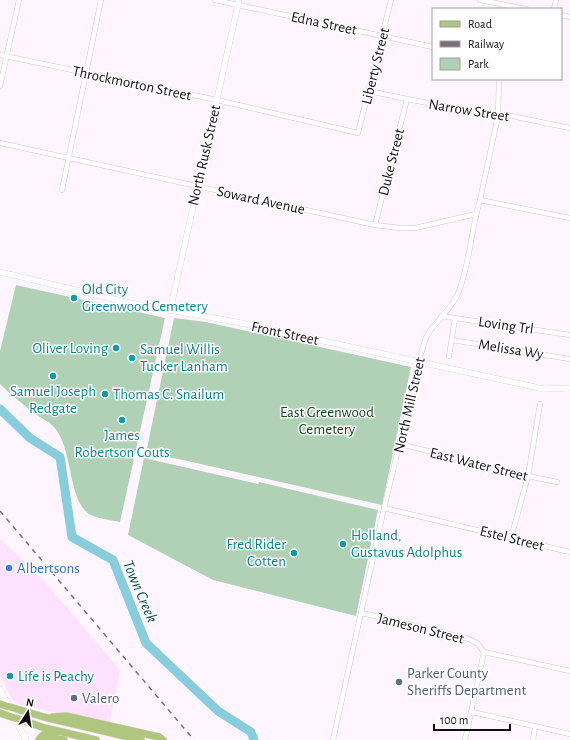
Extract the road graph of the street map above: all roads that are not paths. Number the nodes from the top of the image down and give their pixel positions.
1 (19, 0) edge
2 (101, 0) edge
3 (215, 0) edge
4 (391, 0) edge
5 (480, 0) edge
6 (238, 2) edge
7 (516, 8) edge
8 (382, 36) junction
9 (432, 46) edge
10 (0, 55) edge
11 (7, 56) junction
12 (85, 73) junction
13 (499, 80) edge
14 (0, 86) edge
15 (368, 91) junction
16 (406, 99) junction
17 (217, 100) junction
18 (498, 116) junction
19 (570, 128) edge
20 (358, 132) joint
21 (0, 143) edge
22 (68, 158) junction
23 (197, 187) junction
24 (62, 190) dead end
25 (480, 200) junction
26 (476, 214) junction
27 (570, 218) edge
28 (375, 225) junction
29 (0, 272) edge
30 (170, 311) junction
31 (441, 316) junction
32 (455, 318) junction
33 (570, 335) edge
34 (452, 340) junction
35 (449, 356) dead end
36 (570, 359) edge
37 (419, 362) junction
38 (570, 388) edge
39 (540, 404) dead end
40 (400, 444) junction
41 (528, 476) junction
42 (558, 482) dead end
43 (384, 508) junction
44 (511, 538) junction
45 (570, 552) edge
46 (362, 613) junction
47 (484, 652) junction
48 (570, 671) edge
49 (0, 689) edge
50 (0, 704) edge
51 (9, 707) junction
52 (472, 712) junction
53 (0, 713) edge
54 (15, 718) junction
55 (44, 718) junction
56 (535, 727) junction
57 (61, 732) junction
58 (570, 734) edge
59 (40, 739) edge
60 (26, 740) edge
61 (64, 740) edge
62 (96, 740) edge
63 (141, 740) edge
64 (163, 740) edge
65 (333, 740) edge
66 (465, 740) edge
67 (533, 740) edge

1 - 11 street
2 - 12 street
3 - 6 street, Edna Street
4 - 8 street, Liberty Street
5 - 7 street
6 - 8 street, Edna Street
6 - 17 street, North Rusk Street
8 - 9 street, Edna Street
8 - 15 street, Liberty Street
10 - 11 street, Throckmorton Street
11 - 12 street, Throckmorton Street
11 - 14 street
12 - 17 street, Throckmorton Street
12 - 22 street
13 - 18 street, North Mill Street
15 - 16 street, Narrow Street
15 - 20 street, Liberty Street
16 - 18 street, Narrow Street
16 - 28 street, Duke Street
17 - 20 street, Throckmorton Street
17 - 23 street, North Rusk Street
18 - 19 street, Narrow Street
18 - 25 street, North Mill Street
21 - 22 street, Soward Avenue
22 - 23 street, Soward Avenue
22 - 24 street
23 - 28 street, Soward Avenue
23 - 30 street, North Rusk Street
25 - 26 street, North Mill Street
25 - 27 street
26 - 28 street, Soward Avenue
26 - 31 street, North Mill Street
29 - 30 street, Front Street
30 - 37 street, Front Street
31 - 32 street, Loving Trl
31 - 37 street, North Mill Street
32 - 33 street, Loving Trl
32 - 34 street
34 - 35 street
34 - 36 street, Melissa Wy
37 - 38 street, Front Street
37 - 40 street, North Mill Street
39 - 41 street
40 - 41 street, East Water Street
40 - 43 street, North Mill Street
41 - 42 street, East Water Street
41 - 44 street
43 - 44 street, Estel Street
43 - 46 street, North Mill Street
44 - 45 street, Estel Street
46 - 47 street, Jameson Street
46 - 65 street, North Mill Street
47 - 48 street, Jameson Street
47 - 52 street
49 - 51 street
50 - 51 main road
51 - 54 street
51 - 55 main road
52 - 56 street
52 - 66 street
53 - 54 main road
54 - 57 main road
54 - 60 street
55 - 63 main road
55 - 64 main road
56 - 58 street
56 - 67 street
57 - 59 main road
57 - 62 main road
59 - 61 main road

